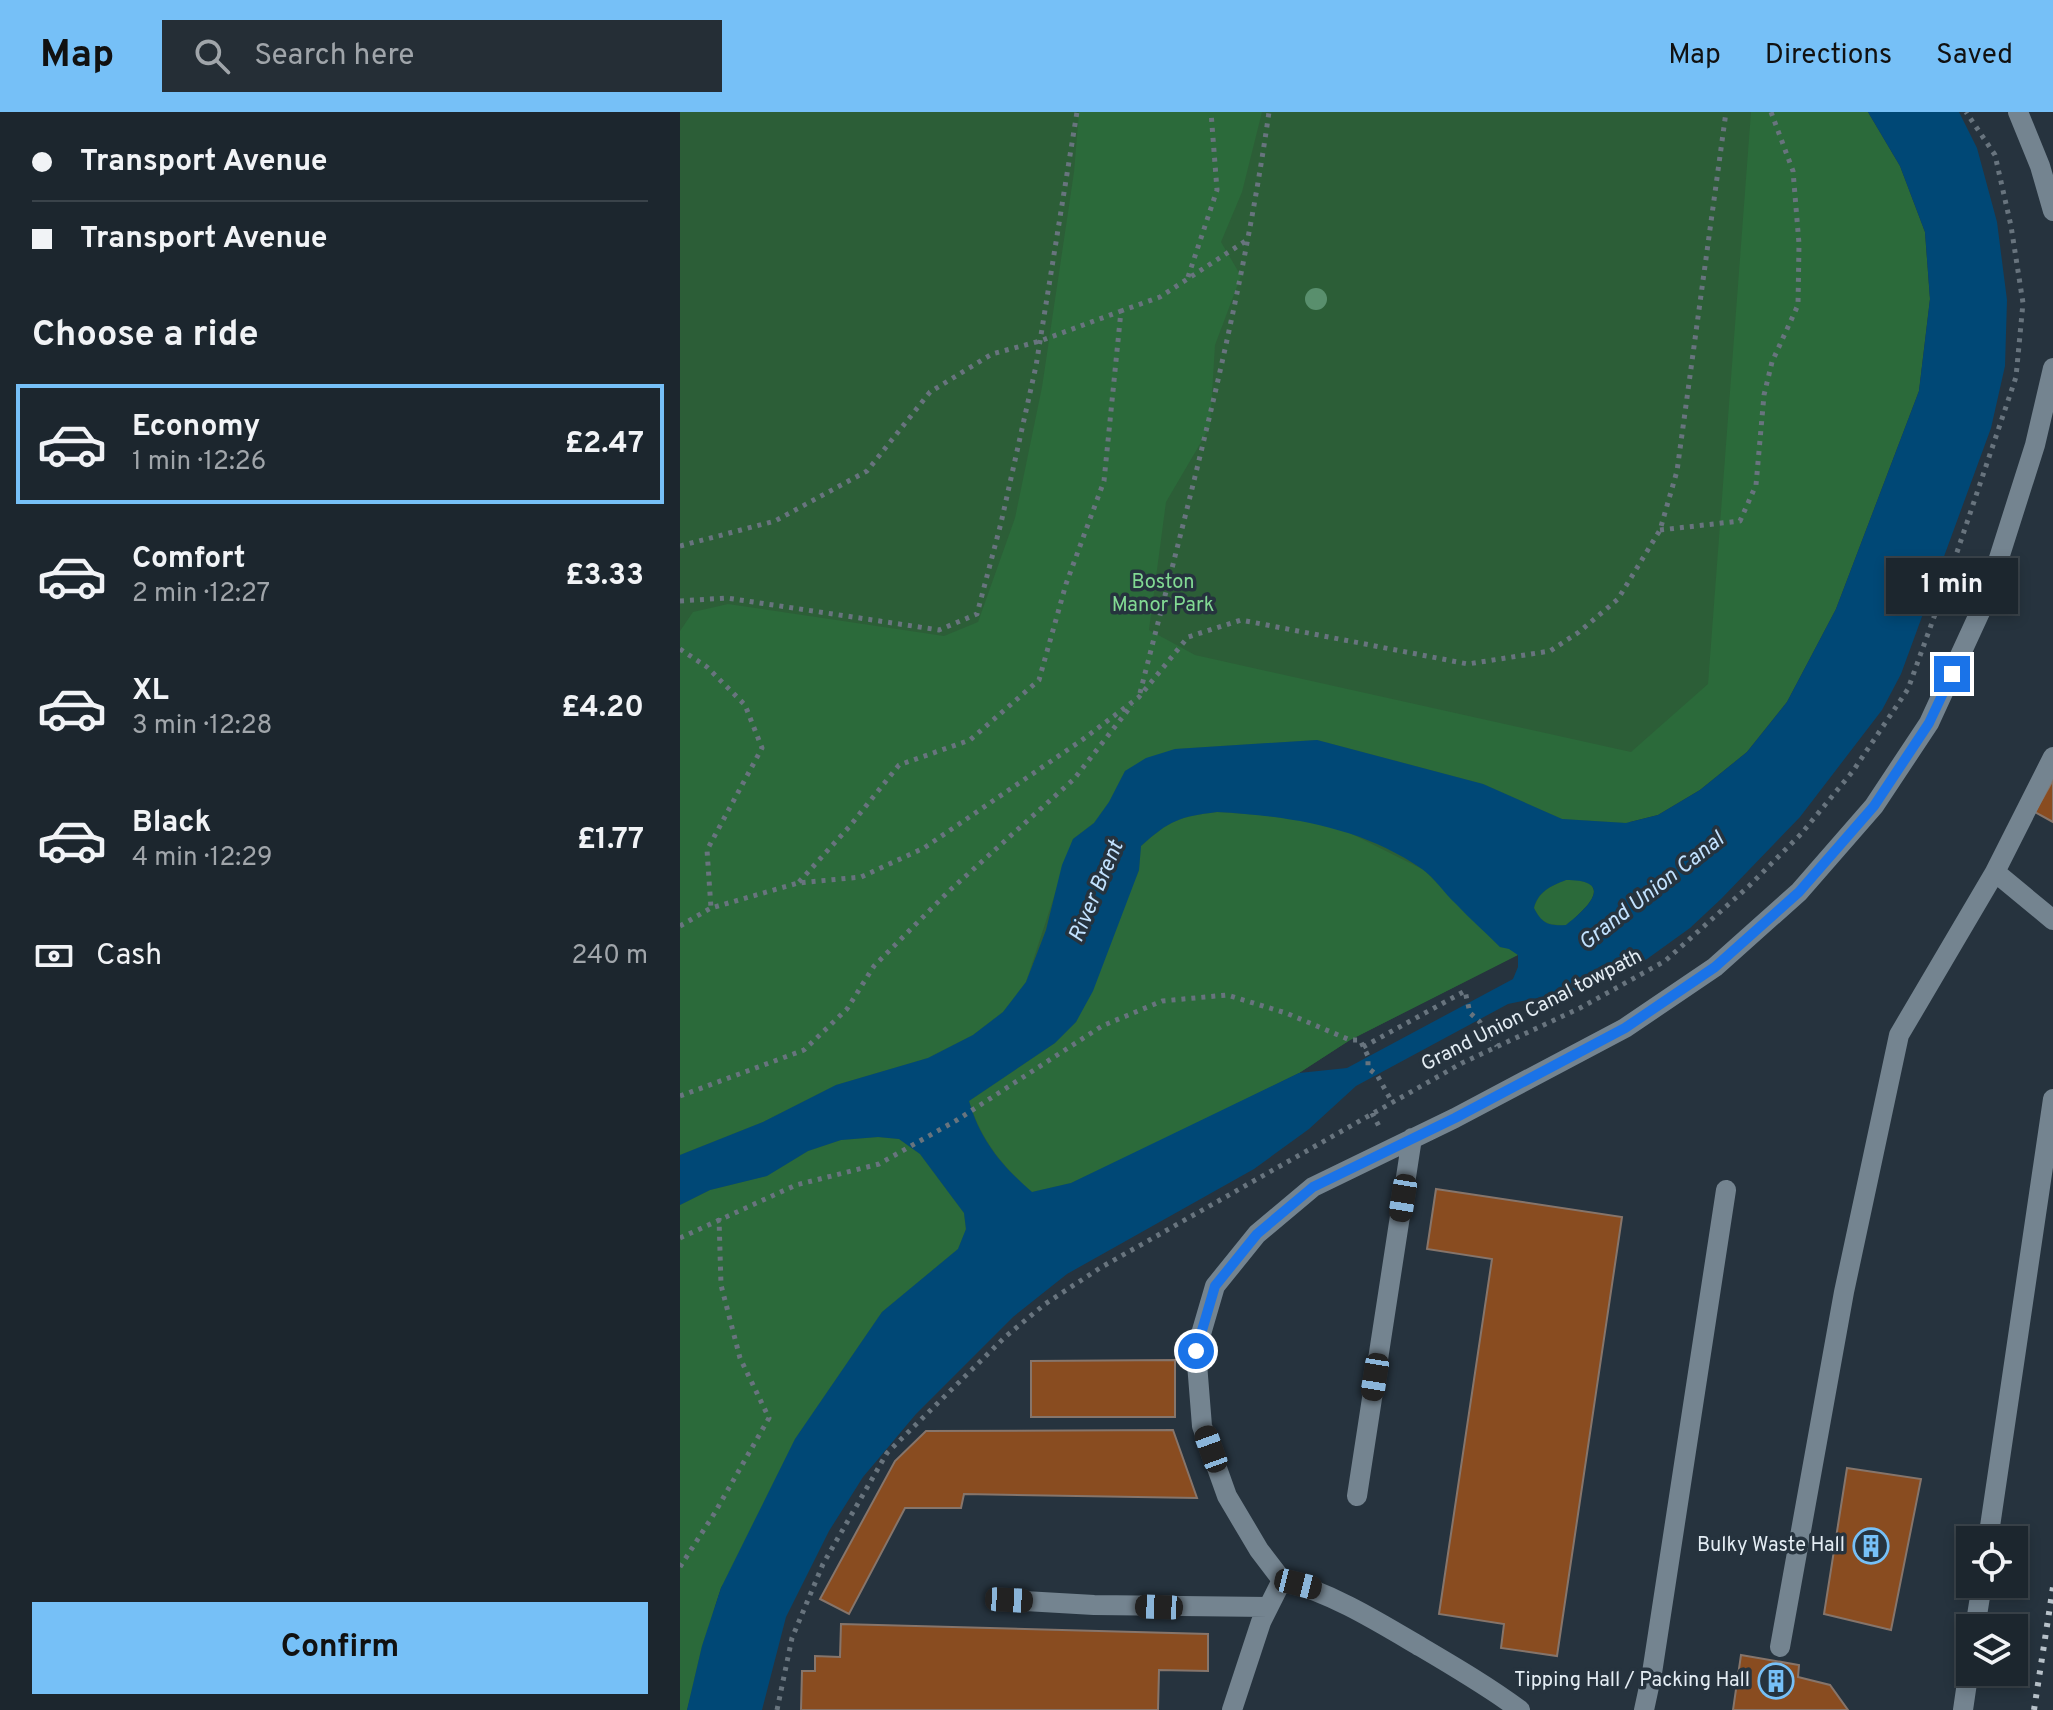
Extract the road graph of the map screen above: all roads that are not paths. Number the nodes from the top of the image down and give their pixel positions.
1 (2018, 112) edge
2 (2053, 211) edge
3 (2053, 368) edge
4 (2053, 757) edge
5 (1995, 872) junction
6 (2050, 910) edge
7 (2053, 1099) edge
8 (1412, 1138) junction
9 (1726, 1190) dead end
10 (1357, 1496) dead end
11 (1990, 1526) edge
12 (1282, 1580) junction
13 (1009, 1600) dead end
14 (1268, 1607) junction
15 (1780, 1647) dead end
16 (1966, 1686) edge
17 (1232, 1710) edge
18 (1520, 1710) edge
19 (1644, 1710) edge
20 (1963, 1710) edge

1 - 2 lane
3 - 8 lane
4 - 5 lane
5 - 6 lane
5 - 15 lane
7 - 11 lane
8 - 10 lane
8 - 12 lane
9 - 19 lane
12 - 14 lane
12 - 18 lane
13 - 14 lane
14 - 17 lane
16 - 20 lane

